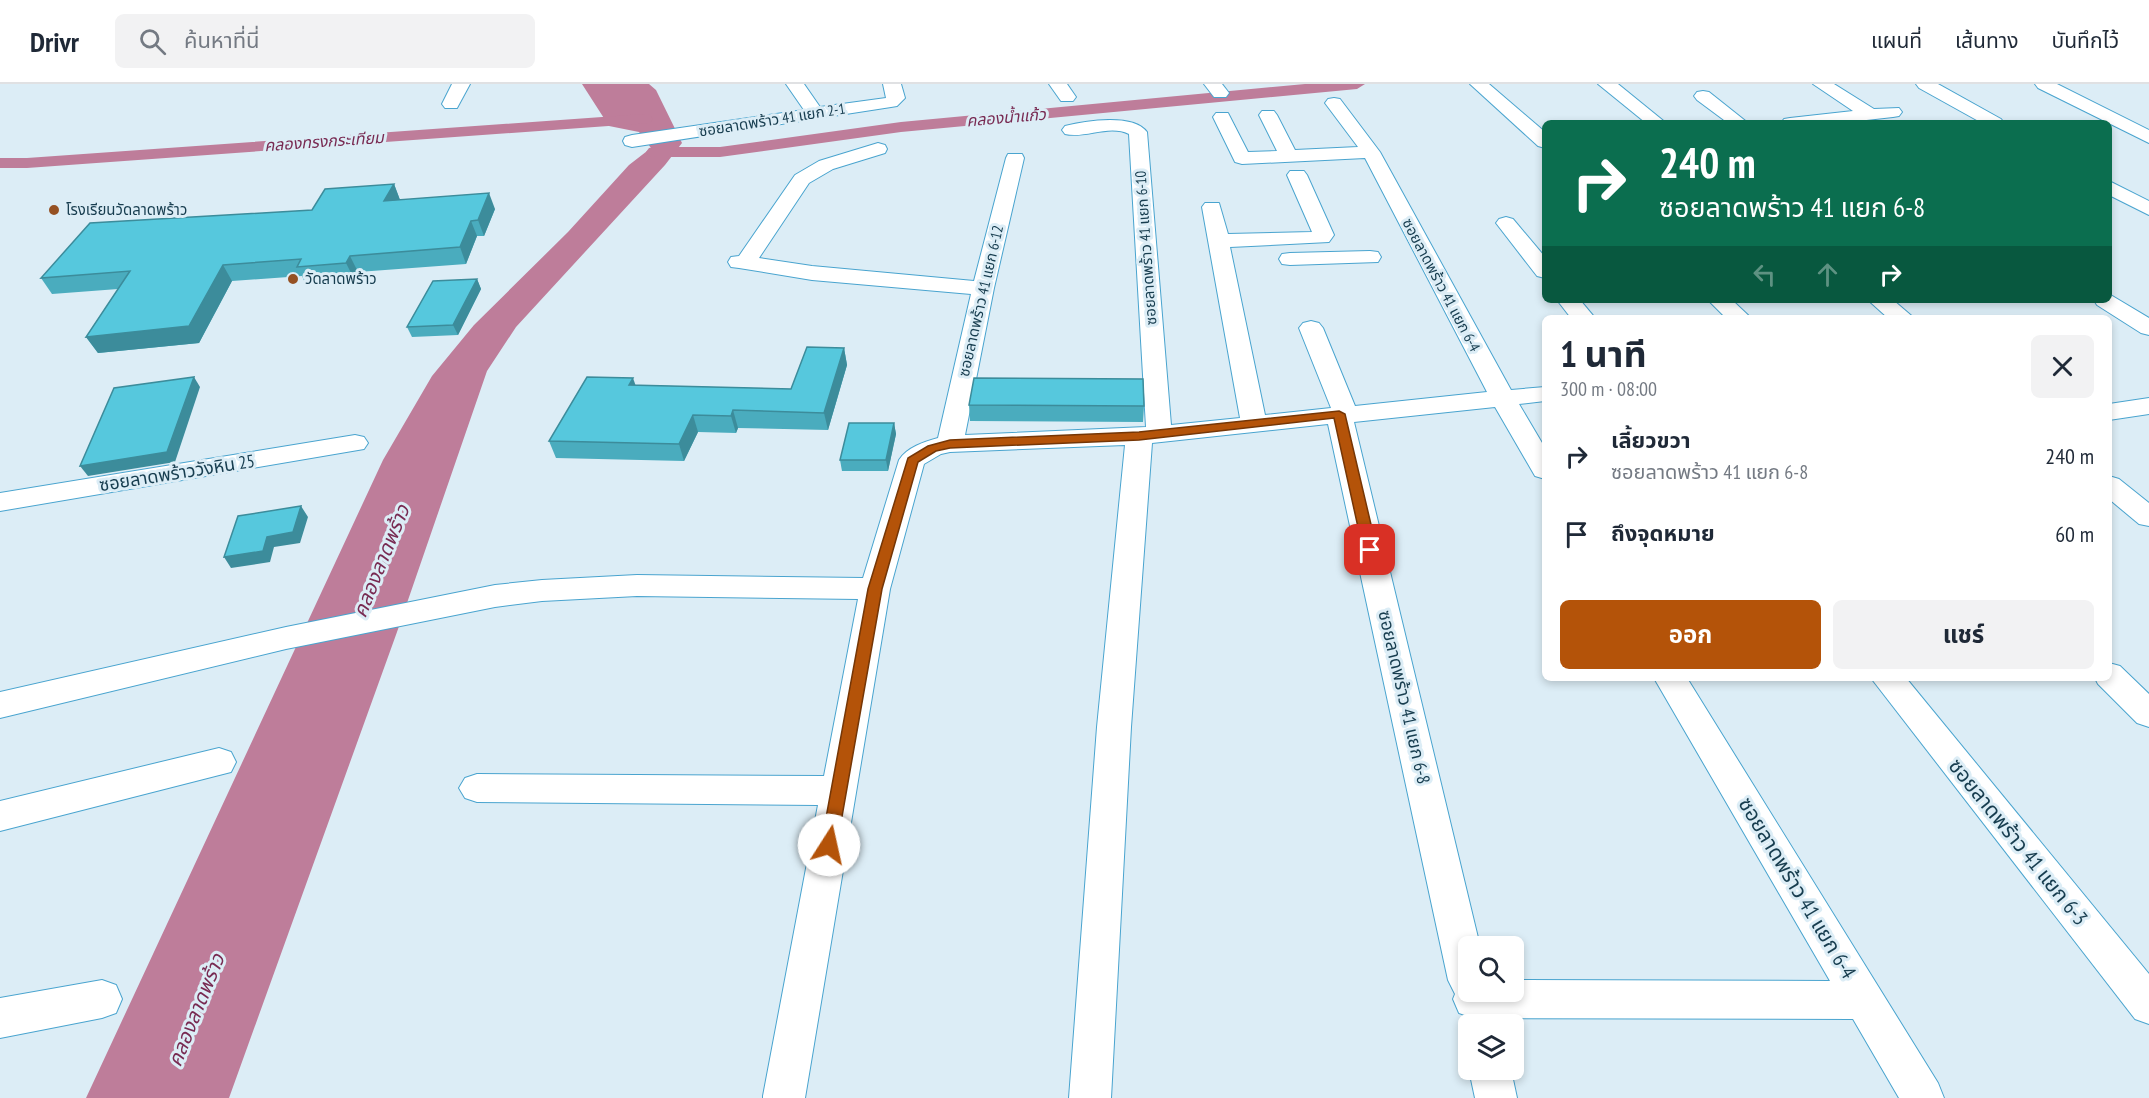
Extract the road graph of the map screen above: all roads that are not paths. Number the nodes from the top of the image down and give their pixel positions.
1 (461, 84) edge
2 (795, 84) edge
3 (892, 84) edge
4 (1479, 84) edge
5 (1607, 84) edge
6 (1822, 84) edge
7 (1925, 84) edge
8 (2044, 84) edge
9 (1703, 96) dead end
10 (1334, 102) dead end
11 (451, 104) dead end
12 (1893, 112) dead end
13 (814, 113) junction
14 (1870, 114) junction
15 (1268, 115) dead end
16 (1222, 117) dead end
17 (1653, 120) edge
18 (1735, 120) edge
19 (1817, 120) edge
20 (1990, 120) edge
21 (1071, 130) dead end
22 (2149, 137) edge
23 (1542, 139) edge
24 (632, 141) dead end
25 (878, 149) dead end
26 (1371, 152) junction
27 (1289, 156) junction
28 (1015, 158) dead end
29 (1297, 175) dead end
30 (2112, 189) edge
31 (1212, 207) dead end
32 (2149, 209) edge
33 (1506, 223) dead end
34 (1221, 251) junction
35 (1370, 257) dead end
36 (1542, 267) edge
37 (983, 288) junction
38 (1570, 303) edge
39 (1722, 303) edge
40 (1883, 303) edge
41 (2111, 303) edge
42 (1580, 315) edge
43 (1736, 315) edge
44 (1898, 315) edge
45 (1311, 328) dead end
46 (2149, 328) edge
47 (1542, 394) edge
48 (1502, 397) junction
49 (2149, 406) edge
50 (2112, 412) edge
51 (1342, 414) junction
52 (1254, 423) junction
53 (1149, 435) junction
54 (354, 443) dead end
55 (950, 444) junction
56 (1542, 465) edge
57 (2112, 487) edge
58 (0, 502) edge
59 (2149, 517) edge
60 (875, 589) junction
61 (2112, 678) edge
62 (1672, 681) edge
63 (1889, 681) edge
64 (0, 705) edge
65 (2149, 714) edge
66 (219, 762) dead end
67 (477, 788) dead end
68 (839, 791) junction
69 (0, 816) edge
70 (1459, 936) edge
71 (102, 999) dead end
72 (1524, 999) edge
73 (1864, 1000) junction
74 (2149, 1005) edge
75 (0, 1018) edge
76 (1492, 1080) edge
77 (784, 1096) dead end
78 (1090, 1098) edge
79 (1496, 1098) edge
80 (1923, 1098) edge

1 - 11 street
2 - 13 street
3 - 13 street, ซอยลาดพร้าว 41 แยก 2-1
4 - 23 street
5 - 17 street
6 - 14 street
7 - 20 street
8 - 22 street
9 - 18 street
10 - 26 street, ซอยลาดพร้าว 41 แยก 6-4
12 - 14 street
13 - 24 street, ซอยลาดพร้าว 41 แยก 2-1
14 - 19 street
15 - 27 street
16 - 27 street
21 - 53 street, ซอยลาดพร้าว 41 แยก 6-10
25 - 37 street
26 - 27 street
26 - 48 street, ซอยลาดพร้าว 41 แยก 6-4
28 - 37 street, ซอยลาดพร้าว 41 แยก 6-12
29 - 34 street
30 - 32 street
31 - 34 street
33 - 36 street
34 - 35 street
34 - 52 street
37 - 55 street, ซอยลาดพร้าว 41 แยก 6-12
38 - 42 street
39 - 43 street
40 - 44 street
41 - 46 street
45 - 51 street, ซอยลาดพร้าว 41 แยก 6-8
47 - 48 street
48 - 51 street
48 - 56 street, ซอยลาดพร้าว 41 แยก 6-4
49 - 50 street
51 - 52 street
51 - 70 street, ซอยลาดพร้าว 41 แยก 6-8
52 - 53 street
53 - 55 street
53 - 78 street
54 - 58 street, ซอยลาดพร้าววังหิน 25
55 - 60 street
57 - 59 street
60 - 64 street
60 - 68 street
61 - 65 street
62 - 73 street, ซอยลาดพร้าว 41 แยก 6-4
63 - 74 street, ซอยลาดพร้าว 41 แยก 6-3
66 - 69 street
67 - 68 street
68 - 77 street
71 - 75 street
72 - 73 street
73 - 80 street, ซอยลาดพร้าว 41 แยก 6-4
76 - 79 street

